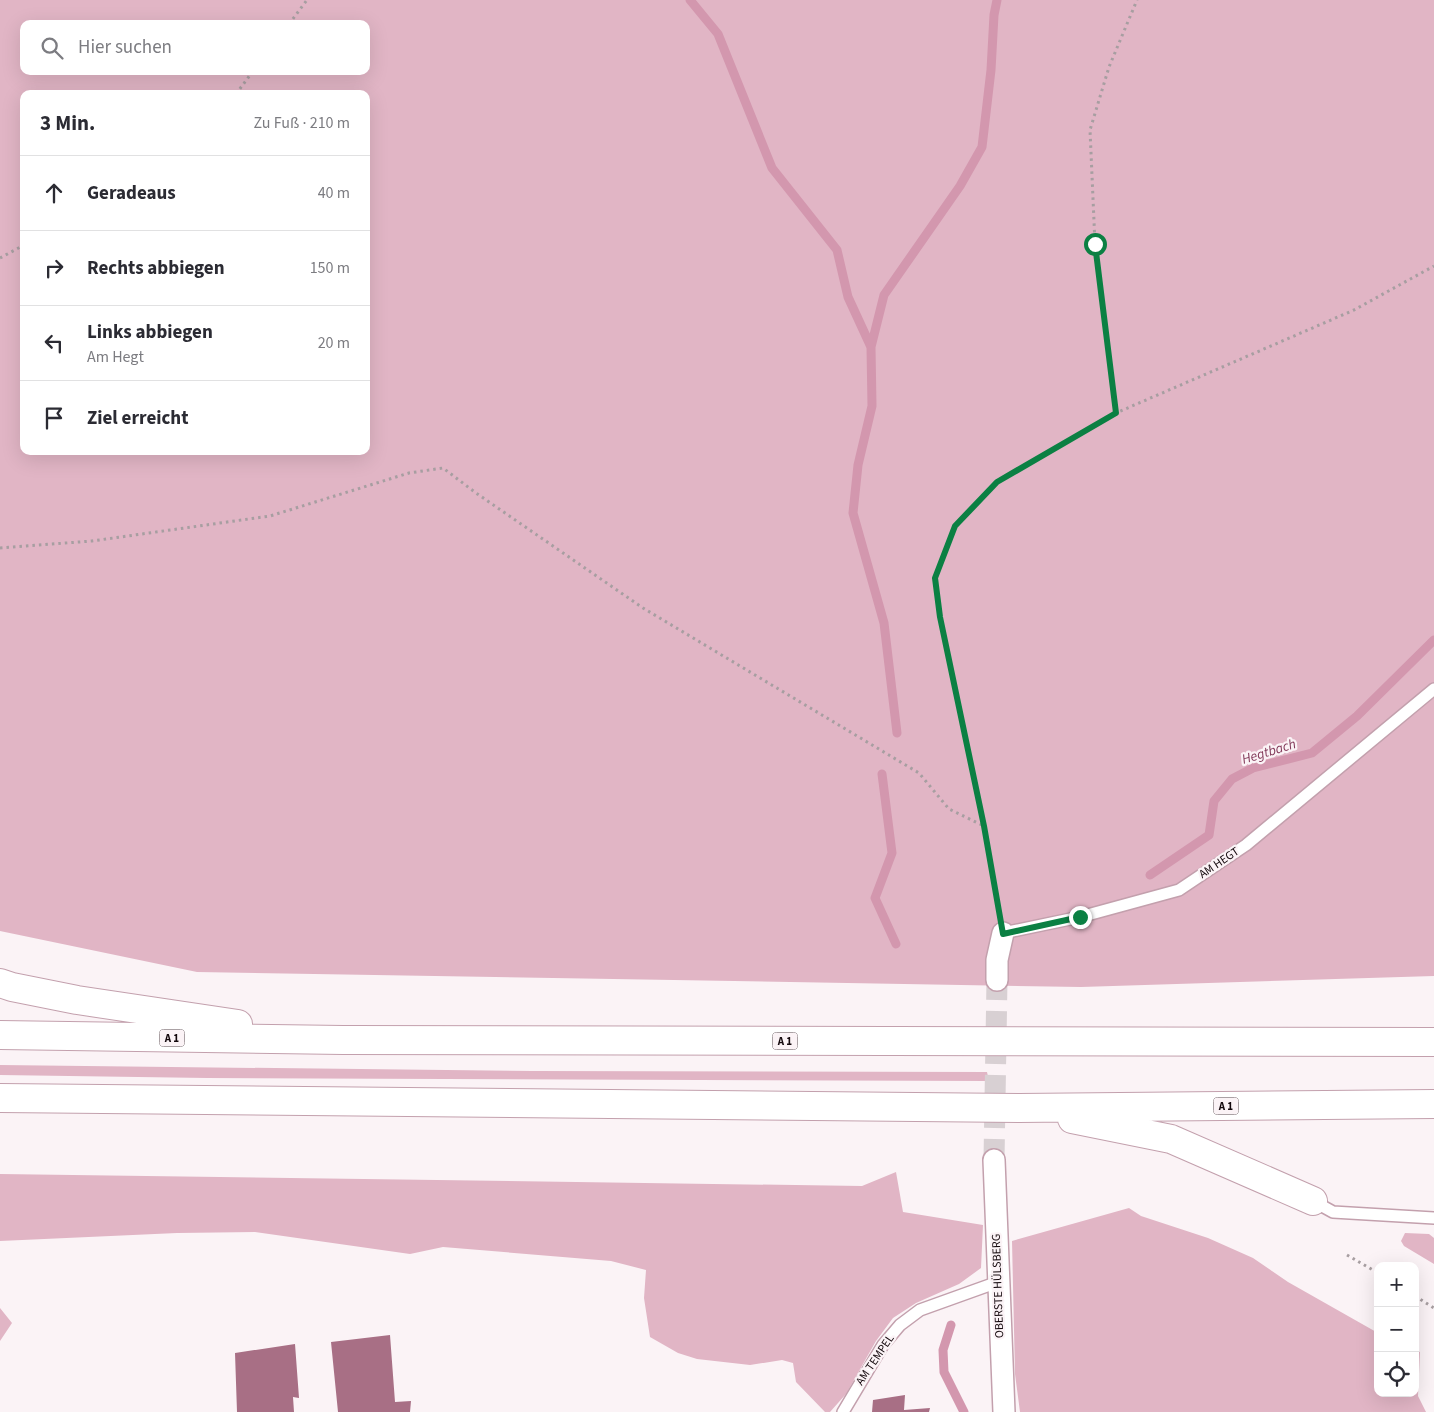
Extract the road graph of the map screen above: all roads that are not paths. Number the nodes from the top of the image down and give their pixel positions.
1 (1434, 689) edge
2 (1003, 934) joint
3 (997, 980) tunnel mouth
4 (0, 983) edge
5 (0, 1036) edge
6 (343, 1040) junction
7 (1434, 1042) edge
8 (0, 1098) edge
9 (1434, 1104) edge
10 (1019, 1108) junction
11 (994, 1160) tunnel mouth
12 (1313, 1201) joint
13 (1434, 1218) edge
14 (998, 1282) junction
15 (843, 1412) edge
16 (1004, 1412) edge

1 - 2 lane, AM HEGT
2 - 3 street
4 - 6 highway
5 - 6 highway, A 1
6 - 7 highway, A 1
8 - 10 highway, A 1
9 - 10 highway, A 1
10 - 12 highway
11 - 14 street, OBERSTE HÜLSBERG
12 - 13 lane
14 - 15 lane, AM TEMPEL
14 - 16 street, OBERSTE HÜLSBERG

